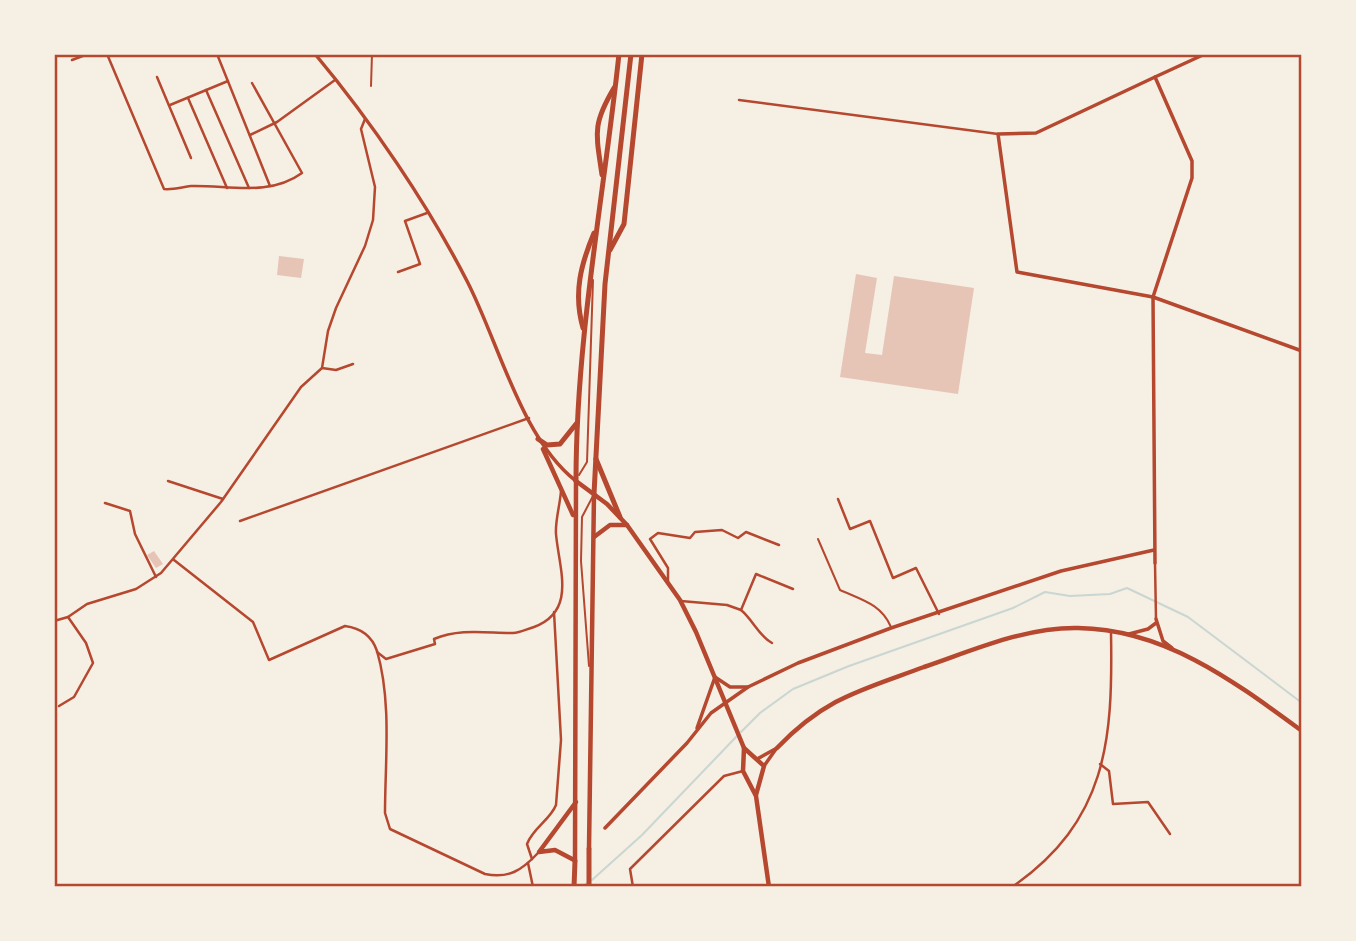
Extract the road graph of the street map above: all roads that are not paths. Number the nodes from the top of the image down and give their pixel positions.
1 (88, 54) edge
2 (107, 54) edge
3 (217, 54) edge
4 (315, 54) edge
5 (372, 54) edge
6 (619, 54) edge
7 (631, 54) edge
8 (642, 54) edge
9 (1205, 54) edge
10 (72, 60) dead end
11 (158, 77) dead end
12 (1155, 77) junction
13 (336, 79) junction
14 (228, 81) junction
15 (252, 83) dead end
16 (616, 85) junction
17 (371, 86) dead end
18 (206, 90) junction
19 (188, 98) junction
20 (739, 100) dead end
21 (169, 105) junction
22 (365, 119) junction
23 (276, 122) junction
24 (998, 134) junction
25 (250, 135) junction
26 (191, 158) dead end
27 (603, 182) junction
28 (270, 186) junction
29 (227, 188) junction
30 (249, 188) junction
31 (427, 213) junction
32 (598, 223) junction
33 (608, 253) junction
34 (593, 258) junction
35 (398, 272) dead end
36 (1153, 297) junction
37 (583, 331) junction
38 (1302, 351) edge
39 (353, 364) dead end
40 (322, 368) junction
41 (529, 418) junction
42 (576, 424) junction
43 (538, 439) junction
44 (543, 449) junction
45 (595, 457) junction
46 (168, 481) dead end
47 (576, 481) junction
48 (561, 491) junction
49 (594, 494) junction
50 (223, 499) junction
51 (838, 499) dead end
52 (105, 503) dead end
53 (574, 517) junction
54 (620, 517) junction
55 (240, 522) dead end
56 (627, 525) junction
57 (594, 538) junction
58 (818, 539) dead end
59 (779, 545) dead end
60 (1154, 550) junction
61 (174, 560) junction
62 (1154, 563) joint
63 (156, 577) junction
64 (668, 584) junction
65 (793, 589) dead end
66 (680, 600) junction
67 (741, 610) junction
68 (554, 612) junction
69 (939, 614) junction
70 (68, 617) junction
71 (54, 621) edge
72 (1156, 621) junction
73 (891, 628) junction
74 (1111, 632) junction
75 (1120, 635) junction
76 (772, 643) dead end
77 (1177, 651) junction
78 (377, 652) junction
79 (715, 677) junction
80 (591, 685) junction
81 (748, 687) junction
82 (726, 703) junction
83 (59, 706) dead end
84 (697, 730) junction
85 (1302, 731) edge
86 (744, 748) junction
87 (777, 748) junction
88 (757, 759) junction
89 (745, 763) junction
90 (1100, 764) junction
91 (764, 766) junction
92 (743, 771) junction
93 (761, 776) junction
94 (749, 778) junction
95 (756, 796) junction
96 (576, 802) junction
97 (605, 828) dead end
98 (1170, 834) dead end
99 (589, 849) joint
100 (539, 852) junction
101 (532, 859) junction
102 (575, 861) junction
103 (528, 863) junction
104 (533, 887) edge
105 (574, 887) edge
106 (589, 887) edge
107 (633, 887) edge
108 (769, 887) edge
109 (1012, 887) edge

1 - 10 street
2 - 29 street
3 - 14 street
4 - 13 street
5 - 17 lane
6 - 16 highway
7 - 33 highway
8 - 33 highway
9 - 12 street
11 - 21 street
12 - 24 street
12 - 36 street
13 - 22 street
13 - 23 street
14 - 18 street
14 - 25 street
15 - 23 street
16 - 27 highway
16 - 27 highway
18 - 19 street
18 - 30 street
19 - 21 street
19 - 29 street
20 - 24 street
21 - 26 street
22 - 31 street
22 - 40 street
23 - 25 street
23 - 28 street
24 - 36 street
25 - 28 street
27 - 32 highway
28 - 30 street
29 - 30 street
31 - 35 street
31 - 41 street
32 - 34 highway
32 - 37 highway
33 - 45 highway
34 - 37 highway
34 - 47 lane
36 - 38 street
36 - 60 street
37 - 42 highway
39 - 40 street
40 - 50 street
41 - 43 street
41 - 55 street
42 - 43 highway
42 - 47 highway
43 - 44 street
44 - 47 street
44 - 48 main road
45 - 49 highway
45 - 54 highway
46 - 50 street
47 - 49 main road
47 - 53 main road
48 - 53 main road
48 - 68 street
49 - 54 main road
49 - 57 main road
49 - 80 lane
50 - 61 street
51 - 69 street
52 - 63 street
53 - 96 main road
54 - 56 main road
56 - 57 main road
56 - 64 main road
57 - 80 main road
58 - 73 lane
59 - 64 street
60 - 62 street
60 - 69 street
61 - 63 street
61 - 78 street
62 - 72 street
63 - 70 street
64 - 66 main road
65 - 67 street
66 - 67 street
66 - 79 main road
67 - 76 street
68 - 78 street
68 - 101 street
69 - 73 street
70 - 71 street
70 - 83 street
72 - 75 street
72 - 77 street
73 - 81 street
74 - 75 main road
74 - 87 main road
74 - 90 street
75 - 77 main road
77 - 85 main road
78 - 103 street
79 - 81 street
79 - 82 main road
79 - 84 street
80 - 99 main road
81 - 82 street
82 - 84 street
82 - 86 main road
84 - 97 street
86 - 88 main road
86 - 89 main road
87 - 88 street
87 - 91 street
88 - 89 main road
88 - 91 main road
89 - 92 main road
90 - 98 street
90 - 109 street
91 - 93 main road
92 - 94 main road
92 - 107 street
93 - 94 main road
93 - 95 main road
94 - 95 main road
95 - 108 main road
96 - 100 main road
96 - 102 main road
99 - 106 highway
100 - 101 street
100 - 102 main road
101 - 103 street
102 - 105 highway
103 - 104 street

